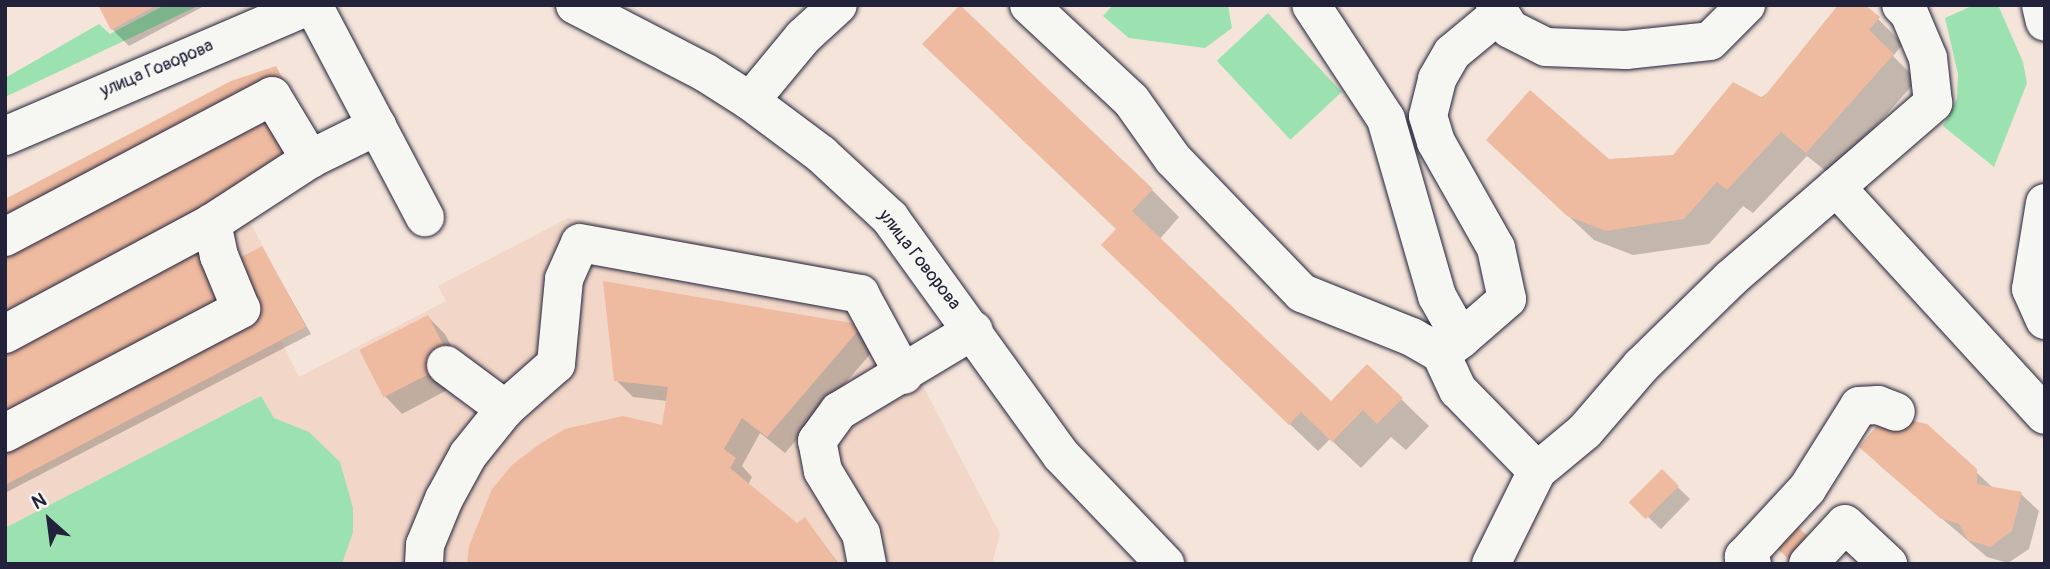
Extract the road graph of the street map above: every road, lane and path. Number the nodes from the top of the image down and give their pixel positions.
1 (575, 5) edge
2 (838, 5) edge
3 (1029, 5) edge
4 (1311, 5) edge
5 (1746, 5) edge
6 (1901, 5) edge
7 (2041, 5) edge
8 (301, 7) edge
9 (1497, 10) edge
10 (2045, 22) edge
11 (750, 101) junction
12 (377, 126) junction
13 (5, 136) edge
14 (310, 159) junction
15 (1836, 187) junction
16 (2045, 203) edge
17 (425, 217) dead end
18 (212, 223) junction
19 (5, 237) edge
20 (2045, 320) edge
21 (974, 330) junction
22 (5, 334) edge
23 (1451, 346) junction
24 (446, 365) dead end
25 (904, 376) junction
26 (505, 409) junction
27 (1896, 412) dead end
28 (2045, 415) edge
29 (5, 433) edge
30 (1536, 471) junction
31 (1807, 489) junction
32 (1845, 524) junction
33 (424, 564) edge
34 (867, 564) edge
35 (1165, 564) edge
36 (1491, 564) edge
37 (1752, 564) edge
38 (1808, 564) edge
39 (1888, 564) edge

1 - 11 main road, улица Говорова
2 - 11 main road
3 - 23 main road
4 - 23 main road
5 - 9 main road
6 - 15 main road
7 - 10 main road
8 - 12 main road
8 - 13 main road, улица Говорова
9 - 23 main road
11 - 21 main road, улица Говорова
12 - 14 main road
12 - 17 main road
14 - 18 main road
14 - 19 main road
15 - 28 main road
15 - 30 main road
16 - 20 main road
18 - 22 main road
18 - 29 main road
21 - 25 main road
21 - 35 main road, улица Говорова
23 - 30 main road
24 - 26 main road
25 - 26 main road
25 - 34 main road
26 - 33 main road
27 - 31 main road
30 - 36 main road
31 - 32 main road
31 - 37 main road
32 - 38 main road
32 - 39 main road

